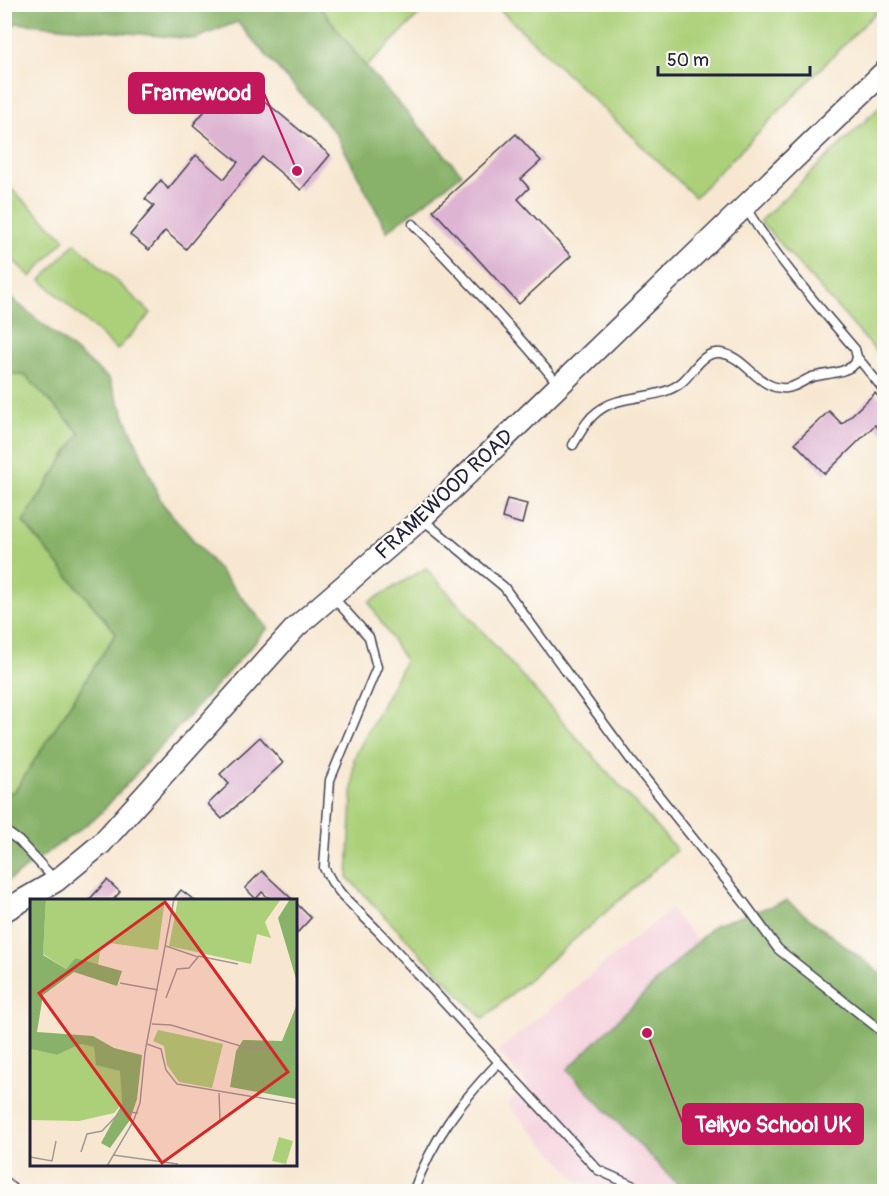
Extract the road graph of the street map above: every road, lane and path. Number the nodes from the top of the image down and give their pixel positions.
1 (885, 72) edge
2 (745, 206) junction
3 (413, 224) dead end
4 (857, 357) junction
5 (560, 386) junction
6 (885, 390) edge
7 (573, 445) dead end
8 (422, 518) junction
9 (332, 596) junction
10 (4, 830) edge
11 (56, 881) junction
12 (4, 911) edge
13 (885, 1032) edge
14 (498, 1063) junction
15 (4, 1179) edge
16 (16, 1191) edge
17 (413, 1191) edge
18 (647, 1191) edge

1 - 2 street, FRAMEWOOD ROAD
2 - 4 lane
2 - 5 street, FRAMEWOOD ROAD
3 - 5 lane
4 - 6 lane
4 - 7 lane
5 - 8 street, FRAMEWOOD ROAD
8 - 9 street, FRAMEWOOD ROAD
8 - 13 lane
9 - 11 street, FRAMEWOOD ROAD
9 - 14 lane
10 - 11 lane
11 - 12 street, FRAMEWOOD ROAD
14 - 17 lane
14 - 18 lane
15 - 16 lane

